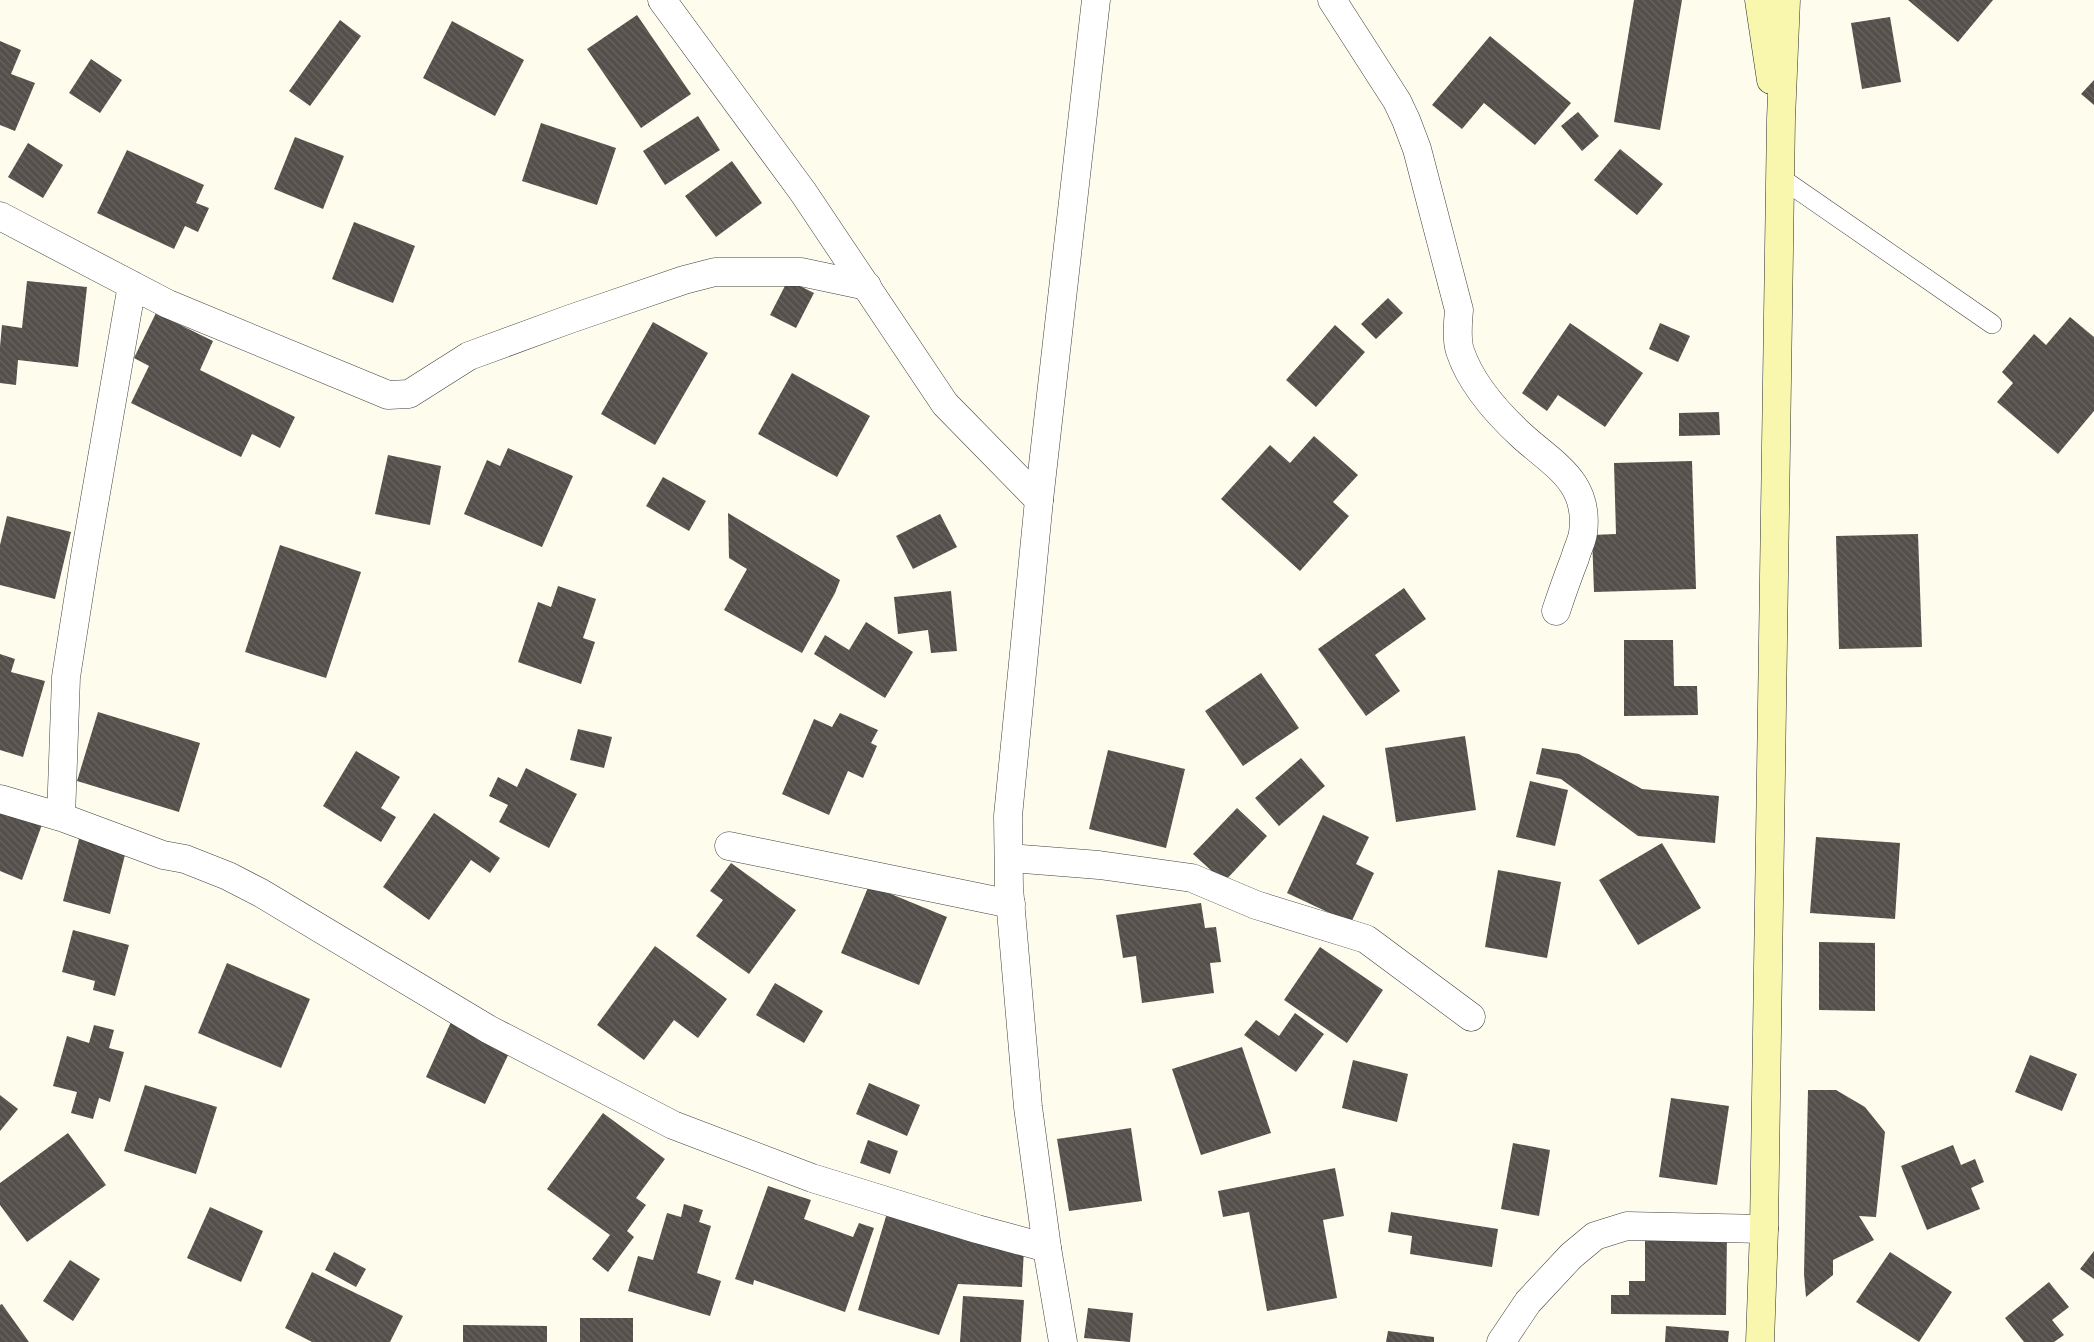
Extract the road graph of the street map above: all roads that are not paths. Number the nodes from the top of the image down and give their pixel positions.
1 (662, 0) edge
2 (1096, 0) edge
3 (1332, 0) edge
4 (1759, 0) edge
5 (1786, 0) edge
6 (1780, 118) junction
7 (1781, 178) junction
8 (0, 216) edge
9 (132, 285) junction
10 (866, 286) junction
11 (1992, 324) dead end
12 (1039, 500) junction
13 (1556, 611) dead end
14 (0, 800) edge
15 (61, 817) junction
16 (729, 846) dead end
17 (1009, 858) junction
18 (1011, 904) junction
19 (1471, 1017) dead end
20 (1764, 1229) junction
21 (1047, 1248) junction
22 (1063, 1342) edge
23 (1501, 1342) edge
24 (1760, 1342) edge

1 - 10 street
2 - 12 street
3 - 13 street
4 - 6 main road
5 - 6 main road
6 - 7 main road
7 - 11 lane
7 - 20 main road
8 - 9 street
9 - 10 street
9 - 15 street
10 - 12 street
12 - 17 street
14 - 15 street
15 - 21 street
16 - 18 street
17 - 18 street
17 - 19 street
18 - 21 street
20 - 23 street
20 - 24 main road
21 - 22 street

